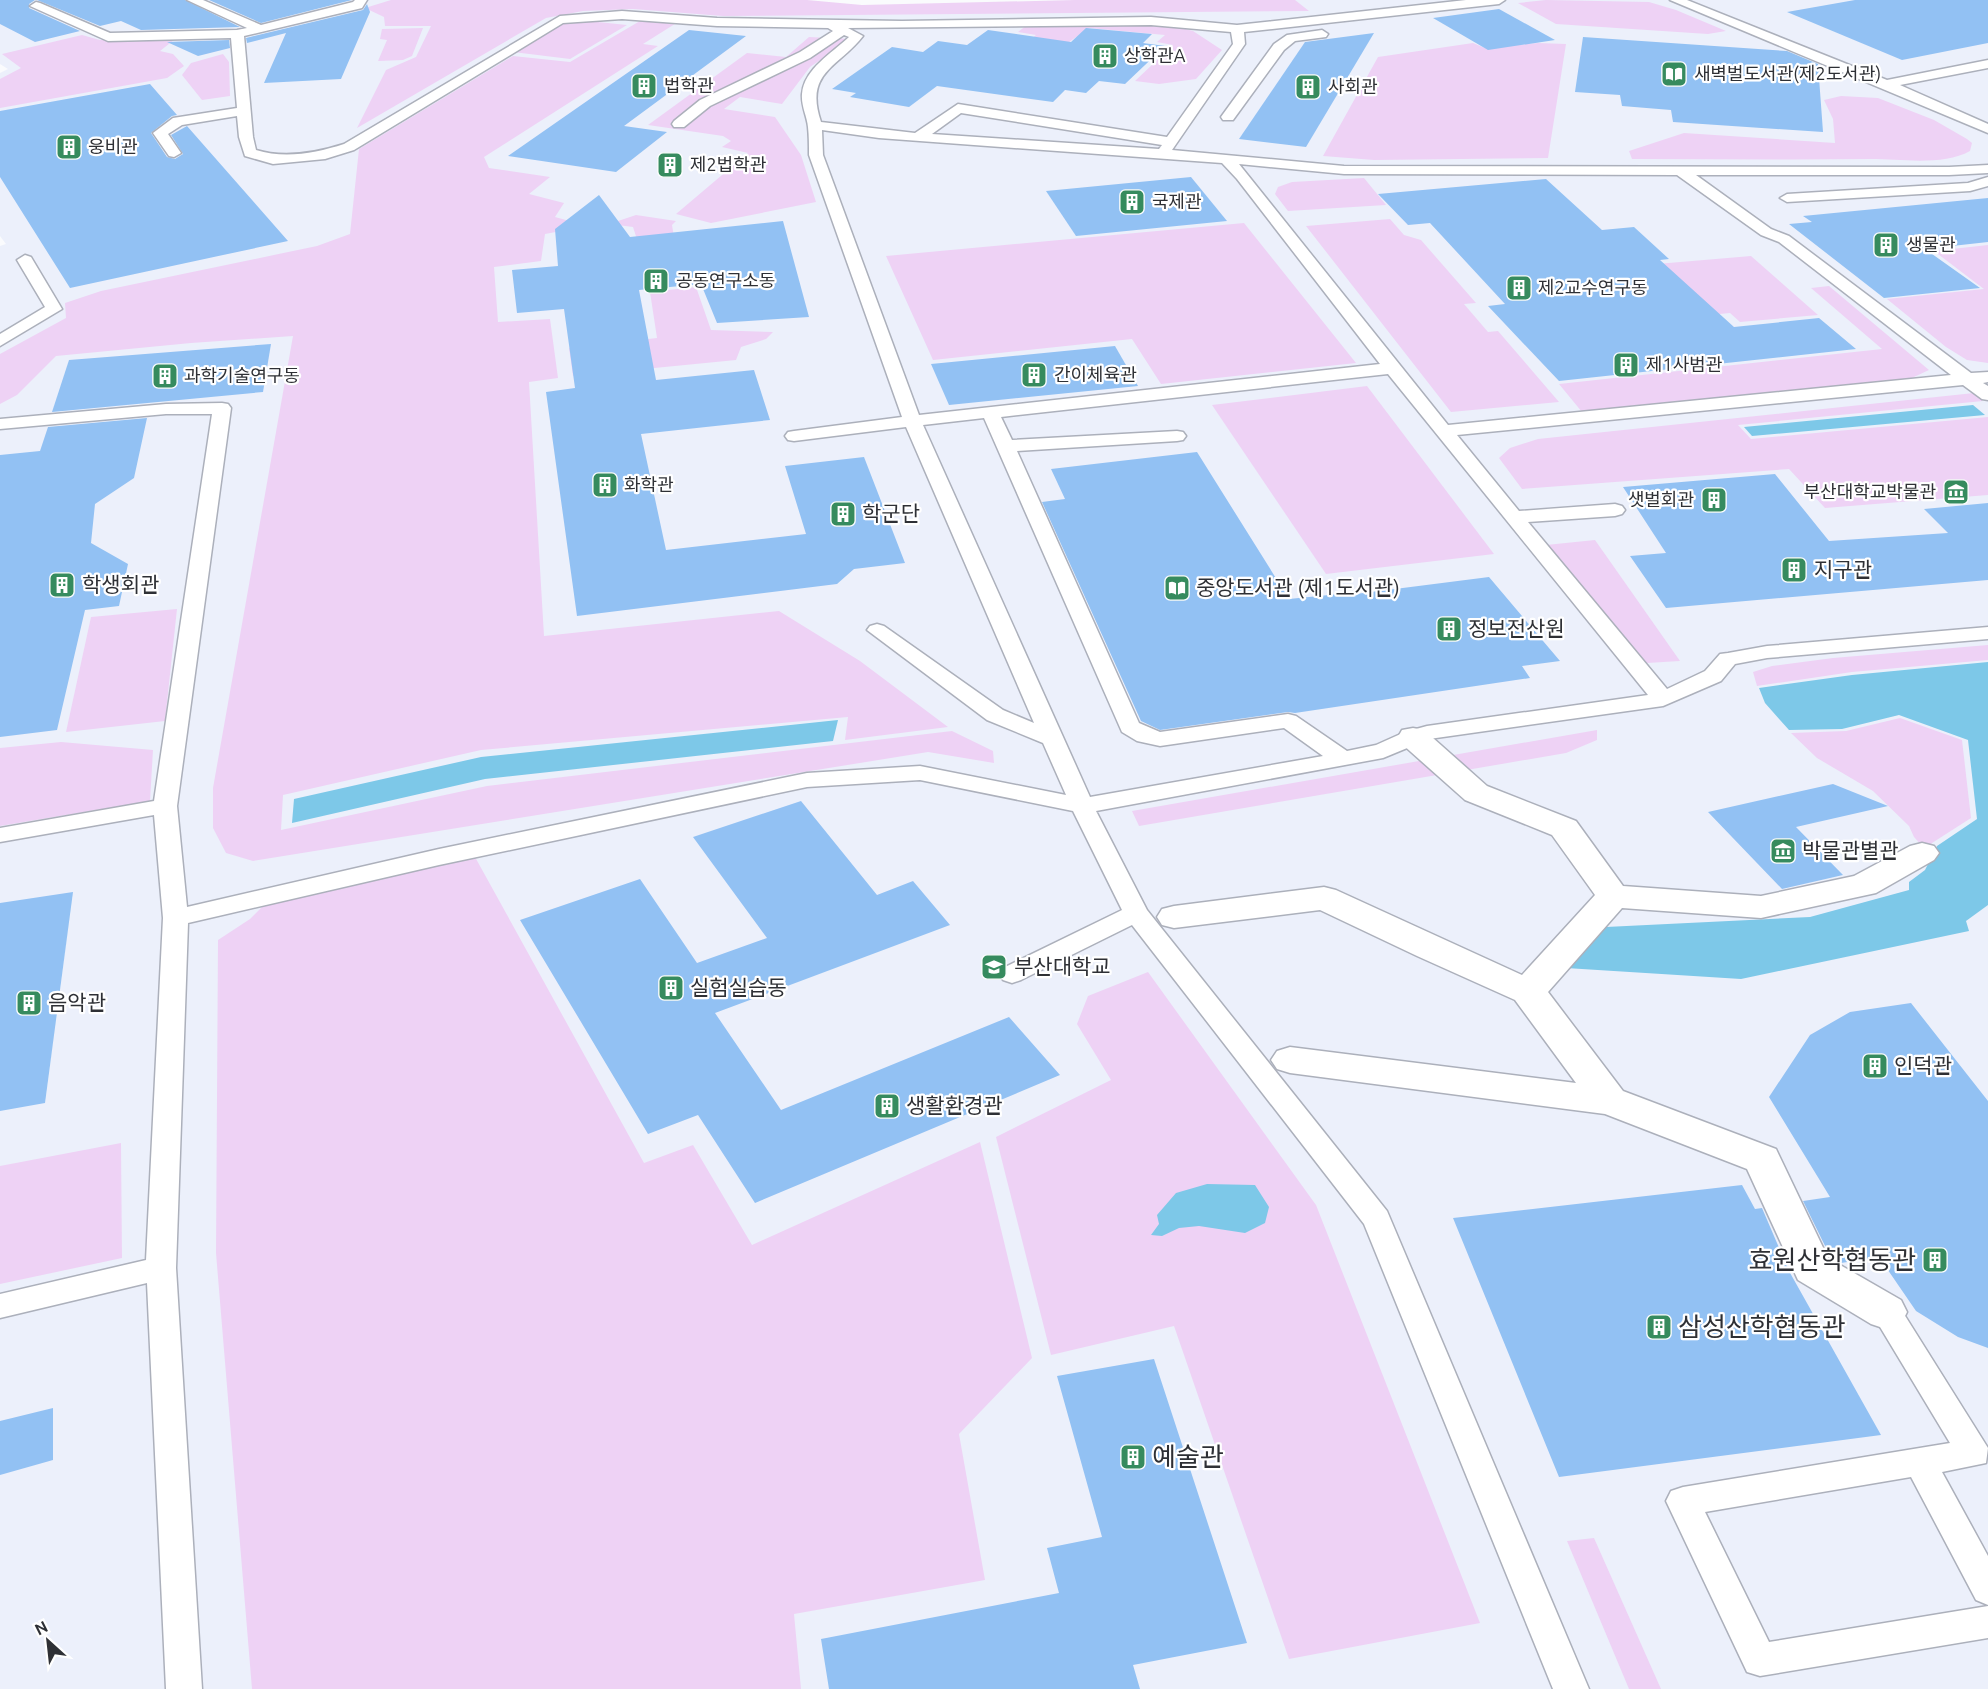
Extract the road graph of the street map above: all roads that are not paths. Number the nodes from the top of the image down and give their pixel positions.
1 (193, 0) edge
2 (361, 0) edge
3 (1499, 0) edge
4 (1676, 0) edge
5 (36, 6) dead end
6 (1424, 8) junction
7 (826, 24) junction
8 (902, 25) junction
9 (258, 28) junction
10 (1237, 29) junction
11 (843, 30) junction
12 (1355, 30) dead end
13 (1332, 33) dead end
14 (237, 34) junction
15 (857, 36) junction
16 (1988, 64) edge
17 (1886, 84) junction
18 (243, 111) junction
19 (1228, 117) dead end
20 (679, 124) dead end
21 (815, 125) junction
22 (1988, 129) edge
23 (920, 136) junction
24 (1166, 148) junction
25 (174, 153) dead end
26 (1226, 159) junction
27 (1988, 169) edge
28 (1680, 170) junction
29 (1988, 181) edge
30 (1788, 198) dead end
31 (25, 260) dead end
32 (0, 341) edge
33 (1392, 368) junction
34 (1988, 377) edge
35 (1968, 379) junction
36 (1988, 394) edge
37 (990, 412) junction
38 (912, 421) junction
39 (0, 424) edge
40 (1443, 431) junction
41 (794, 436) dead end
42 (1177, 436) dead end
43 (1006, 446) junction
44 (1615, 510) dead end
45 (1512, 517) junction
46 (877, 630) dead end
47 (1988, 633) edge
48 (1663, 699) junction
49 (1413, 737) junction
50 (1050, 738) junction
51 (1343, 759) junction
52 (165, 806) junction
53 (1082, 807) junction
54 (0, 835) edge
55 (1922, 853) dead end
56 (1613, 896) junction
57 (1136, 913) junction
58 (1174, 917) dead end
59 (176, 918) junction
60 (1012, 974) dead end
61 (1528, 991) junction
62 (1290, 1060) dead end
63 (1610, 1101) junction
64 (161, 1268) junction
65 (0, 1306) edge
66 (1886, 1312) joint
67 (1981, 1452) edge
68 (1920, 1462) junction
69 (1988, 1590) edge
70 (1988, 1622) edge
71 (183, 1689) edge
72 (1568, 1689) edge

1 - 9 lane
2 - 9 lane
3 - 6 lane
4 - 17 lane
5 - 14 lane
6 - 10 lane
6 - 12 lane
7 - 8 lane
7 - 11 lane
7 - 18 lane
8 - 10 lane
8 - 15 lane
9 - 14 lane
10 - 24 lane
11 - 15 lane
11 - 20 lane
13 - 19 lane
14 - 18 lane
15 - 21 lane
16 - 17 lane
17 - 22 lane
18 - 25 lane
21 - 23 lane
21 - 38 lane
23 - 24 lane
23 - 24 lane
24 - 26 lane
26 - 28 lane
26 - 33 lane
27 - 28 lane
28 - 35 lane
29 - 30 lane
31 - 32 lane
33 - 37 lane
33 - 40 lane
34 - 35 lane
35 - 36 lane
35 - 40 lane
37 - 38 lane
37 - 43 lane
38 - 41 lane
38 - 50 lane
39 - 52 lane
40 - 45 lane
42 - 43 lane
43 - 51 lane
44 - 45 lane
45 - 48 lane
46 - 50 lane
47 - 48 lane
48 - 49 lane
49 - 51 lane
49 - 56 street
50 - 53 lane
51 - 53 lane
52 - 54 lane
52 - 59 lane
53 - 57 lane
53 - 59 lane
55 - 56 street
56 - 61 street
57 - 60 lane
57 - 72 lane
58 - 61 street
59 - 64 lane
61 - 63 street
62 - 63 street
63 - 66 street
64 - 65 lane
64 - 71 lane
66 - 67 lane
67 - 68 lane
68 - 69 lane
68 - 70 lane

